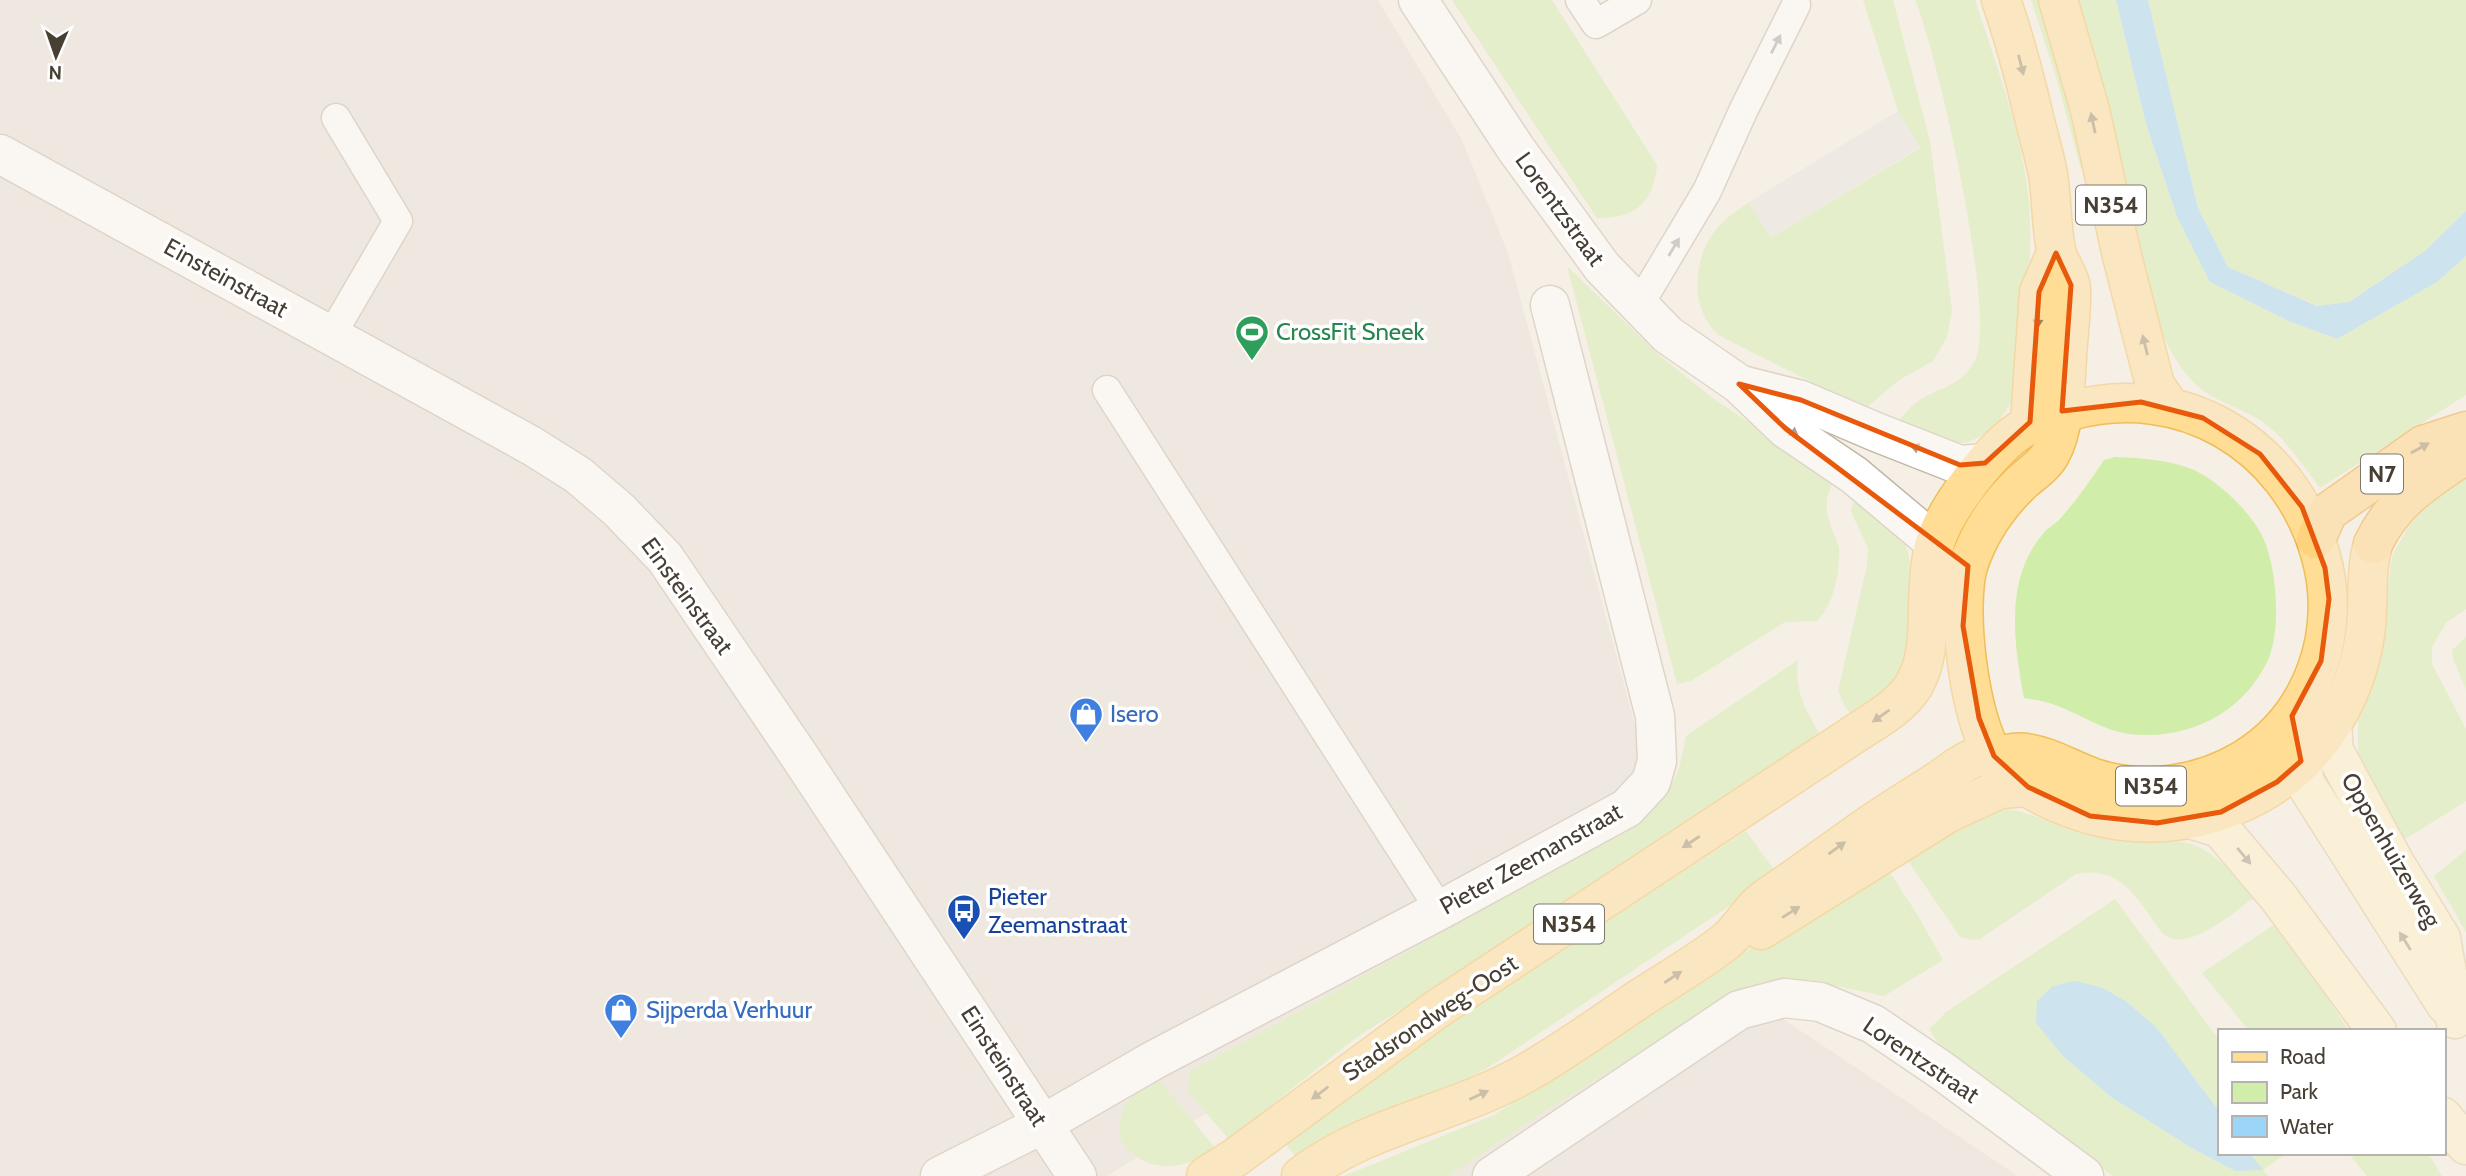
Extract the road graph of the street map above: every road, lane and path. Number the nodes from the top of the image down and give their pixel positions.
1 (1418, 0) edge
2 (1580, 0) edge
3 (1637, 0) edge
4 (2001, 0) edge
5 (2058, 0) edge
6 (1796, 5) dead end
7 (336, 118) dead end
8 (0, 154) edge
9 (1550, 305) dead end
10 (1639, 305) junction
11 (331, 336) junction
12 (1739, 384) junction
13 (1107, 390) dead end
14 (2170, 407) junction
15 (2046, 418) junction
16 (2466, 431) edge
17 (2466, 454) edge
18 (1985, 463) junction
19 (2316, 539) junction
20 (1935, 542) junction
21 (2372, 544) joint
22 (1968, 566) junction
23 (2292, 716) junction
24 (2332, 724) junction
25 (1994, 756) junction
26 (2301, 761) junction
27 (2028, 788) junction
28 (2190, 819) junction
29 (1440, 910) junction
30 (1729, 939) junction
31 (2460, 1028) edge
32 (2376, 1029) edge
33 (2445, 1119) edge
34 (1043, 1124) junction
35 (2466, 1145) edge
36 (940, 1176) edge
37 (1077, 1176) edge
38 (1206, 1176) edge
39 (1301, 1176) edge
40 (1492, 1176) edge
41 (2084, 1176) edge

1 - 10 street, Lorentzstraat
2 - 3 lane
4 -> 15 main road, N354
14 -> 5 main road, N354
10 -> 6 lane
7 - 11 lane
8 - 11 street, Einsteinstraat
9 - 29 street, Pieter Zeemanstraat
10 - 12 street, Lorentzstraat
11 - 34 street, Einsteinstraat
18 -> 12 street, Lorentzstraat
12 -> 20 street, Lorentzstraat
13 - 29 lane
14 - 15 main road, N354
14 - 19 main road, N354
15 - 18 main road, N354
15 - 22 main road, N354
19 -> 16 highway, N7
17 - 21 highway, N7
18 - 20 main road, N354
19 - 23 main road, N354
20 - 22 main road
20 -> 38 main road, Stadsrondweg-Oost / N354
21 - 24 main road, N354
22 - 25 main road, N354
23 - 25 main road, N354
23 - 26 main road
24 - 26 main road, N354
24 - 31 main road, Oppenhuizerweg
25 - 27 main road, N354
30 -> 25 main road, N354
26 - 28 main road, N354
31 -> 26 main road, Oppenhuizerweg
27 - 28 main road, N354
30 -> 27 main road, N354
28 -> 32 main road
29 - 34 street, Pieter Zeemanstraat
39 -> 30 main road, N354
33 - 35 main road
34 - 36 street, Pieter Zeemanstraat
34 - 37 street, Einsteinstraat
40 - 41 street, Lorentzstraat

